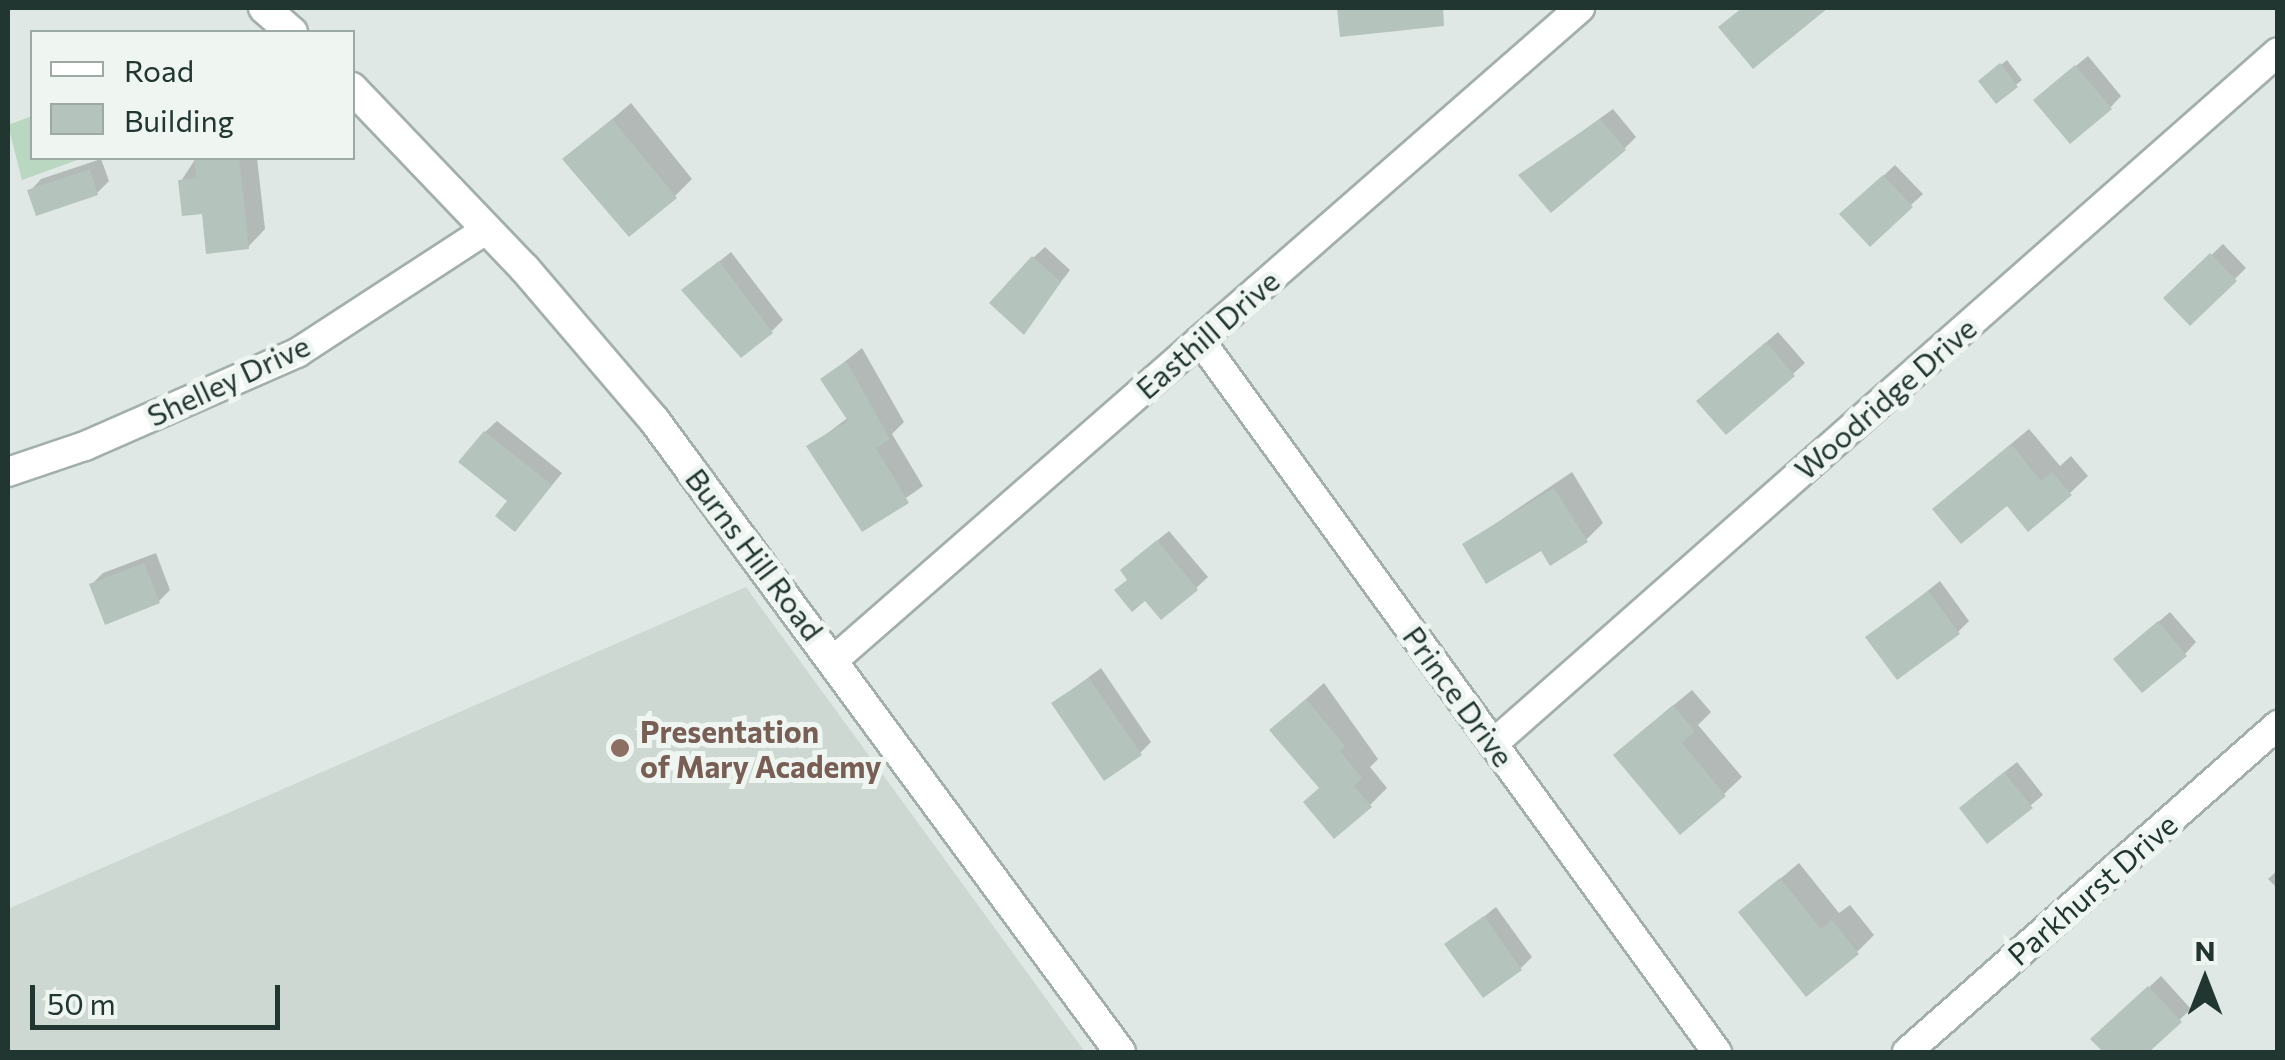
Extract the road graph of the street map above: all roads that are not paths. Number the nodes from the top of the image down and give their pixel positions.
1 (264, 8) edge
2 (1580, 8) edge
3 (290, 30) edge
4 (2278, 52) edge
5 (355, 91) edge
6 (486, 230) junction
7 (1200, 340) junction
8 (8, 472) edge
9 (834, 660) junction
10 (2278, 725) edge
11 (1493, 744) junction
12 (1120, 1052) edge
13 (1717, 1052) edge
14 (1906, 1052) edge

1 - 3 street
2 - 7 street, Easthill Drive
4 - 11 street, Woodridge Drive
5 - 6 street, Burns Hill Road
6 - 8 street, Shelley Drive
6 - 9 street, Burns Hill Road
7 - 9 street, Easthill Drive
7 - 11 street, Prince Drive
9 - 12 street, Burns Hill Road
10 - 14 street, Parkhurst Drive
11 - 13 street, Prince Drive

